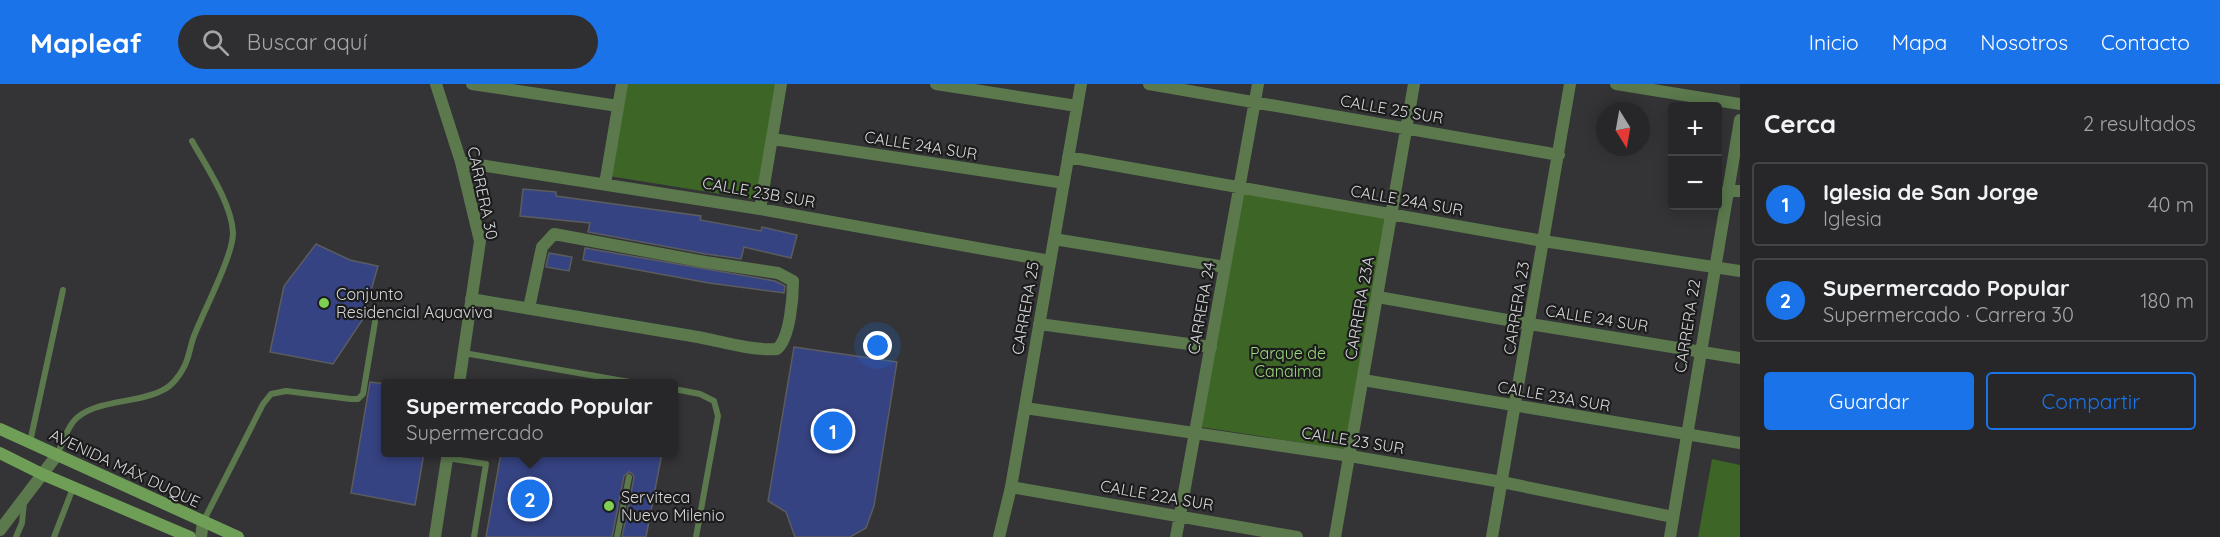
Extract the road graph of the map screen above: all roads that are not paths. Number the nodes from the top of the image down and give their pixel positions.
1 (436, 84) edge
2 (472, 84) edge
3 (622, 84) edge
4 (781, 84) edge
5 (936, 84) edge
6 (1081, 84) edge
7 (1149, 84) edge
8 (1258, 84) edge
9 (1414, 84) edge
10 (1570, 84) edge
11 (1616, 84) edge
12 (1254, 102) junction
13 (1740, 104) edge
14 (618, 106) junction
15 (1077, 106) junction
16 (1740, 120) edge
17 (1406, 129) junction
18 (772, 139) junction
19 (192, 141) dead end
20 (1559, 155) junction
21 (1068, 157) junction
22 (461, 162) junction
23 (1064, 183) junction
24 (605, 184) junction
25 (1239, 187) junction
26 (1734, 190) edge
27 (760, 208) junction
28 (1392, 214) junction
29 (1054, 239) junction
30 (1543, 241) junction
31 (1050, 261) junction
32 (1714, 266) junction
33 (1226, 267) junction
34 (1740, 271) edge
35 (63, 290) dead end
36 (1378, 297) junction
37 (471, 298) junction
38 (530, 308) junction
39 (375, 322) dead end
40 (1039, 324) junction
41 (1530, 324) junction
42 (1211, 347) junction
43 (1700, 351) junction
44 (463, 353) junction
45 (1740, 358) edge
46 (460, 379) edge
47 (612, 379) edge
48 (1363, 380) junction
49 (678, 390) edge
50 (1516, 406) junction
51 (1025, 408) junction
52 (0, 429) edge
53 (1196, 432) junction
54 (1687, 435) junction
55 (29, 443) junction
56 (1740, 443) edge
57 (0, 453) edge
58 (57, 455) junction
59 (1350, 456) junction
60 (448, 457) edge
61 (456, 457) edge
62 (42, 474) junction
63 (629, 477) dead end
64 (1502, 482) junction
65 (74, 487) junction
66 (1011, 487) junction
67 (24, 498) junction
68 (1180, 515) junction
69 (1673, 517) junction
70 (203, 522) junction
71 (0, 530) edge
72 (16, 537) edge
73 (54, 537) edge
74 (190, 537) edge
75 (201, 537) edge
76 (237, 537) edge
77 (435, 537) edge
78 (474, 537) edge
79 (617, 537) edge
80 (696, 537) edge
81 (999, 537) edge
82 (1176, 537) edge
83 (1297, 537) edge
84 (1335, 537) edge
85 (1492, 537) edge
86 (1670, 537) edge

1 - 22 street, CARRERA 30
2 - 14 street
3 - 14 street
4 - 18 street
5 - 15 street
6 - 15 street, CARRERA 25
7 - 12 street, CALLE 25 SUR
8 - 12 street, CARRERA 24
9 - 17 street, CARRERA 23A
10 - 20 street, CARRERA 23
11 - 13 street
12 - 17 street, CALLE 25 SUR
12 - 25 street, CARRERA 24
14 - 24 street
15 - 21 street, CARRERA 25
16 - 26 street, CARRERA 22
17 - 20 street, CALLE 25 SUR
17 - 28 street, CARRERA 23A
18 - 23 street, CALLE 24A SUR
18 - 27 street
19 - 58 lane
20 - 30 street, CARRERA 23
21 - 23 street, CARRERA 25
21 - 25 street, CALLE 24A SUR
22 - 24 street, CALLE 23B SUR
22 - 37 street, CARRERA 30
23 - 29 street, CARRERA 25
24 - 27 street, CALLE 23B SUR
25 - 28 street, CALLE 24A SUR
25 - 33 street, CARRERA 24
26 - 32 street, CARRERA 22
27 - 31 street, CALLE 23B SUR
28 - 30 street, CALLE 24A SUR
28 - 36 street, CARRERA 23A
29 - 31 street, CARRERA 25
29 - 33 street
30 - 32 street, CALLE 24A SUR
30 - 41 street, CARRERA 23
31 - 40 street, CARRERA 25
32 - 34 street, CALLE 24A SUR
32 - 43 street, CARRERA 22
33 - 42 street, CARRERA 24
35 - 55 lane
36 - 41 street, CALLE 24 SUR
36 - 48 street, CARRERA 23A
37 - 38 street
37 - 44 street, CARRERA 30
38 - 38 street
39 - 70 lane
40 - 42 street
40 - 51 street, CARRERA 25
41 - 43 street, CALLE 24 SUR
41 - 50 street, CARRERA 23
42 - 53 street, CARRERA 24
43 - 45 street, CALLE 24 SUR
43 - 54 street, CARRERA 22
44 - 46 street, CARRERA 30
44 - 47 lane
48 - 50 street, CALLE 23A SUR
48 - 59 street, CARRERA 23A
49 - 80 lane
50 - 54 street, CALLE 23A SUR
50 - 64 street, CARRERA 23
51 - 53 street, CALLE 23 SUR
51 - 66 street, CARRERA 25
52 - 55 main road, AVENIDA MÁX DUQUE
53 - 59 street, CALLE 23 SUR
53 - 68 street, CARRERA 24
54 - 56 street, CALLE 23A SUR
54 - 69 street, CARRERA 22
55 - 58 main road, AVENIDA MÁX DUQUE
57 - 62 main road
58 - 62 street
58 - 70 main road, AVENIDA MÁX DUQUE
59 - 64 street, CALLE 23 SUR
59 - 84 street, CARRERA 23A
60 - 77 street
61 - 78 lane
62 - 65 main road
62 - 67 street
63 - 79 lane
64 - 69 street, CALLE 23 SUR
64 - 85 street, CARRERA 23
65 - 73 lane
65 - 74 main road
66 - 68 street, CALLE 22A SUR
66 - 81 street, CARRERA 25
67 - 71 street
67 - 72 lane
68 - 82 street, CARRERA 24
68 - 83 street, CALLE 22A SUR
69 - 86 street, CARRERA 22
70 - 75 street
70 - 76 main road, AVENIDA MÁX DUQUE

